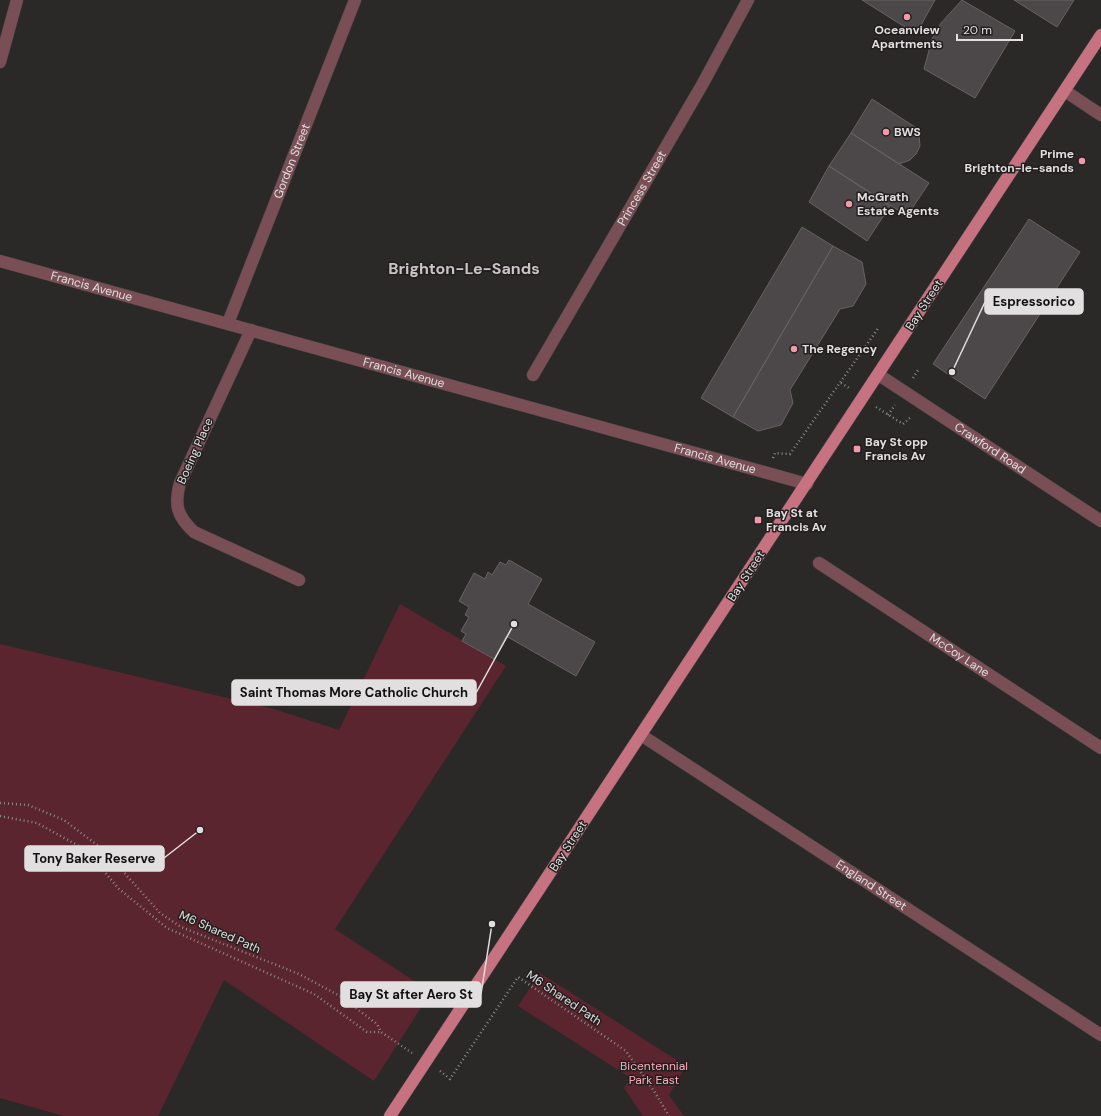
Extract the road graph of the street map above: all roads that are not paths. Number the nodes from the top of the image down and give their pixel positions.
1 (17, 0) edge
2 (355, 0) edge
3 (748, 0) edge
4 (1101, 35) edge
5 (0, 62) edge
6 (1065, 91) junction
7 (1101, 115) edge
8 (0, 261) edge
9 (228, 323) junction
10 (252, 330) junction
11 (533, 375) dead end
12 (880, 375) junction
13 (807, 484) junction
14 (1101, 521) edge
15 (818, 563) dead end
16 (299, 580) dead end
17 (641, 735) junction
18 (1101, 748) edge
19 (1101, 1034) edge
20 (390, 1116) edge

1 - 5 street
2 - 9 street, Gordon Street
3 - 11 street, Princess Street
4 - 6 main road, Bay Street
6 - 7 street
6 - 12 main road, Bay Street
8 - 9 street, Francis Avenue
9 - 10 street, Francis Avenue
10 - 13 street, Francis Avenue
10 - 16 street, Boeing Place
12 - 13 main road, Bay Street
12 - 14 street, Crawford Road
13 - 17 main road, Bay Street
15 - 18 street, McCoy Lane
17 - 19 street, England Street
17 - 20 main road, Bay Street

